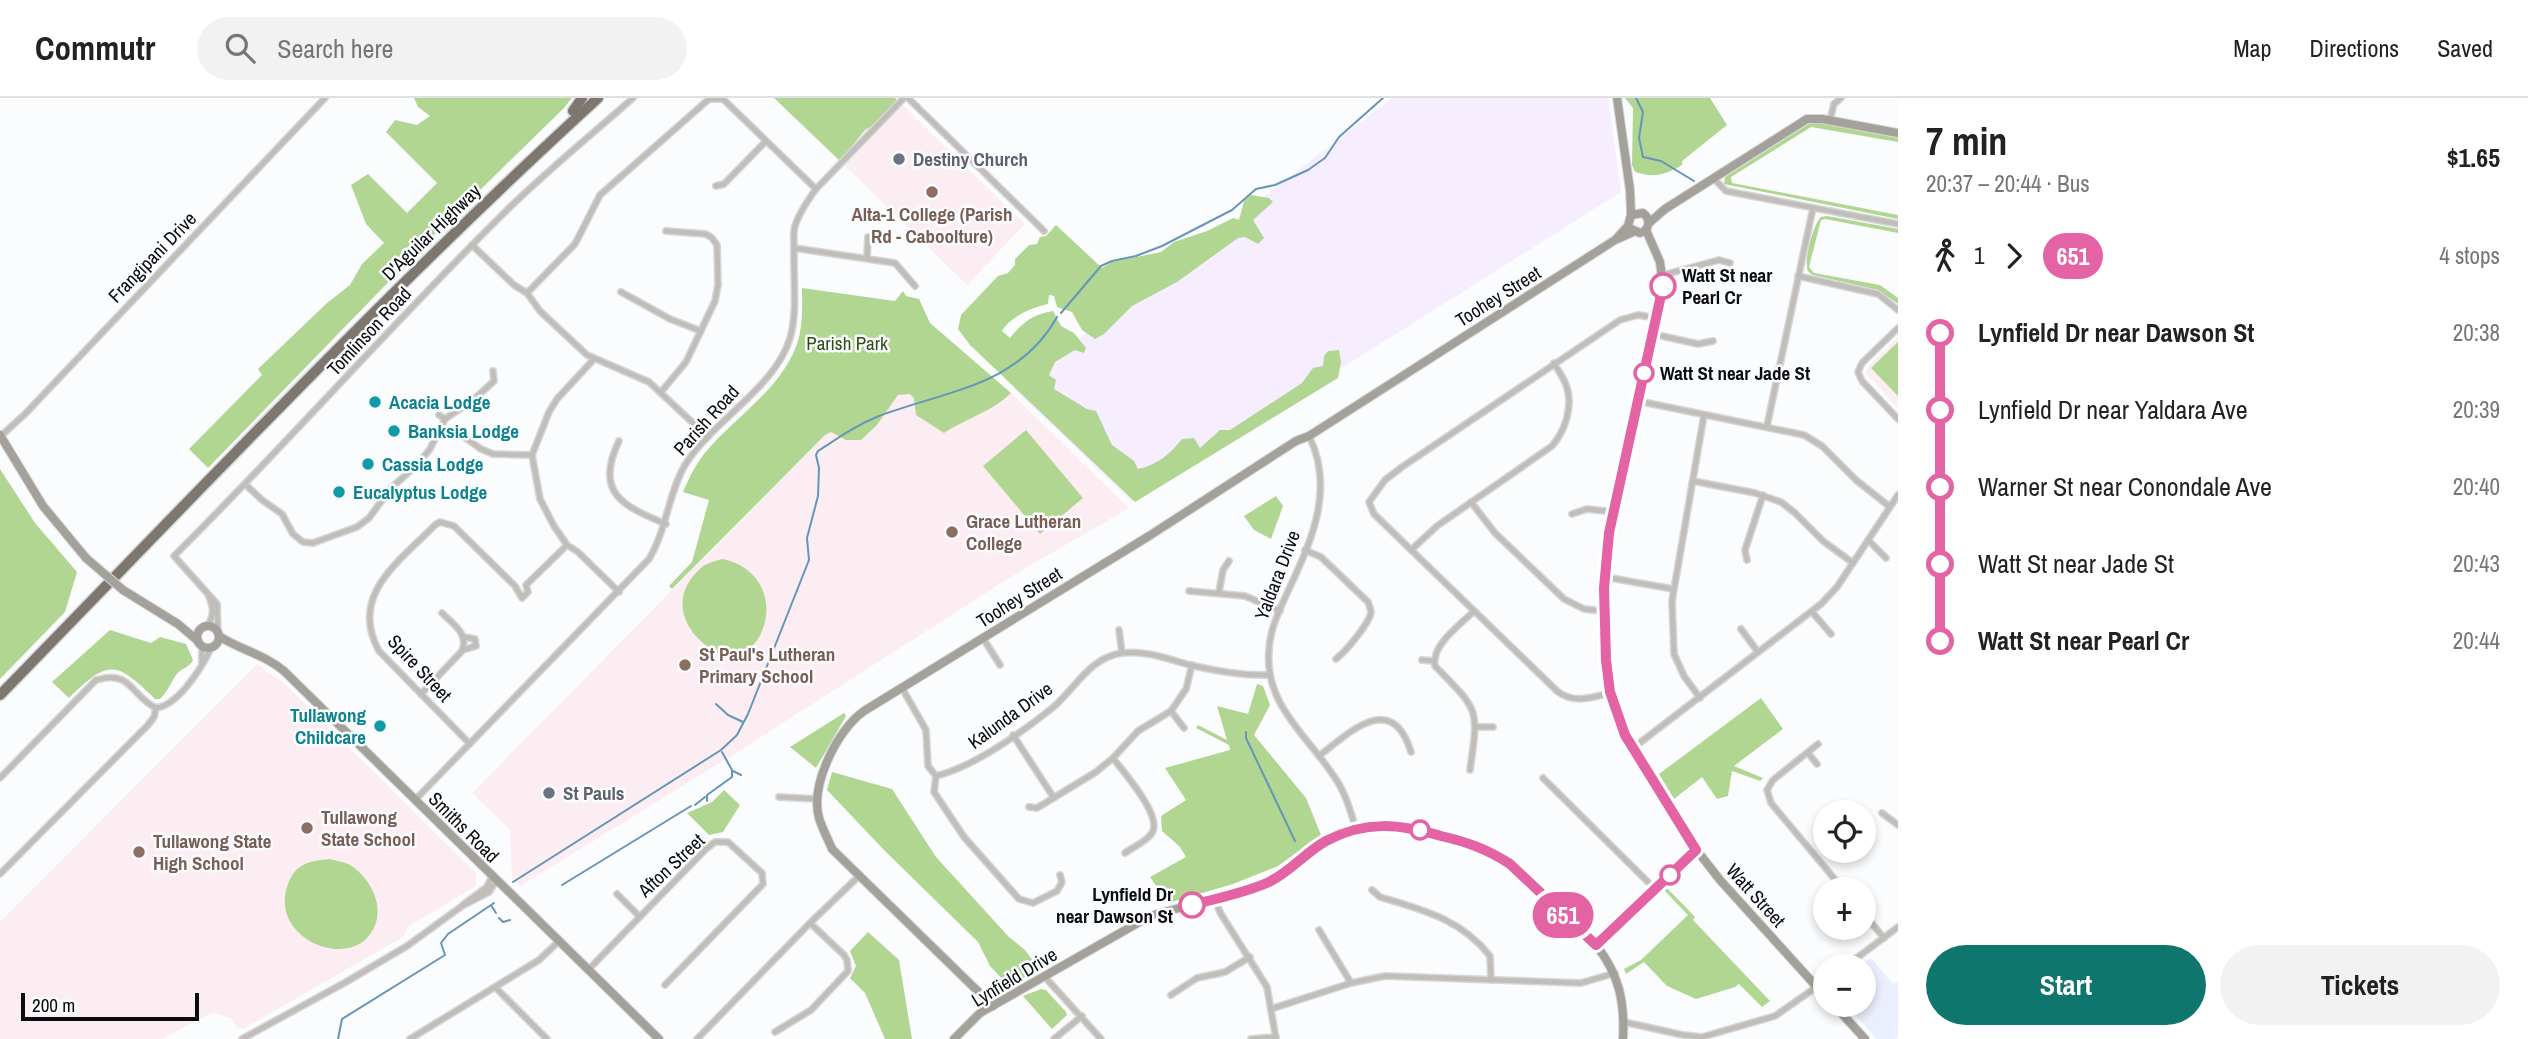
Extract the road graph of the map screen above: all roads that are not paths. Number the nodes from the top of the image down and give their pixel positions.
1 (325, 98) edge
2 (582, 98) edge
3 (588, 98) edge
4 (598, 98) edge
5 (633, 98) edge
6 (906, 98) edge
7 (1617, 98) edge
8 (1841, 98) edge
9 (709, 99) edge
10 (724, 99) edge
11 (573, 111) junction
12 (1830, 120) junction
13 (1898, 133) edge
14 (766, 141) junction
15 (1714, 179) junction
16 (716, 186) dead end
17 (816, 189) junction
18 (1813, 208) junction
19 (1639, 223) junction
20 (1898, 224) edge
21 (666, 231) dead end
22 (1044, 231) dead end
23 (868, 237) dead end
24 (472, 245) junction
25 (794, 248) junction
26 (867, 257) junction
27 (1730, 263) dead end
28 (1663, 275) junction
29 (1798, 276) junction
30 (915, 286) dead end
31 (621, 292) dead end
32 (527, 293) junction
33 (1898, 310) edge
34 (1656, 318) junction
35 (1898, 328) edge
36 (701, 331) junction
37 (1653, 334) junction
38 (1713, 341) dead end
39 (594, 359) junction
40 (1554, 363) junction
41 (494, 371) dead end
42 (495, 381) junction
43 (503, 381) dead end
44 (661, 392) junction
45 (292, 395) junction
46 (1638, 401) junction
47 (1704, 415) junction
48 (1898, 419) edge
49 (1766, 426) junction
50 (438, 430) junction
51 (0, 436) edge
52 (1309, 436) junction
53 (708, 437) junction
54 (619, 441) dead end
55 (532, 455) junction
56 (1693, 481) junction
57 (246, 485) junction
58 (1763, 495) junction
59 (1898, 495) edge
60 (1471, 502) junction
61 (1890, 507) junction
62 (1614, 512) junction
63 (1572, 514) dead end
64 (666, 524) junction
65 (1868, 541) junction
66 (568, 545) junction
67 (1306, 550) junction
68 (1411, 550) junction
69 (1886, 558) dead end
70 (1747, 560) dead end
71 (1229, 561) dead end
72 (1853, 563) junction
73 (1605, 578) junction
74 (526, 585) junction
75 (515, 586) junction
76 (1673, 589) junction
77 (1189, 591) dead end
78 (619, 592) junction
79 (1219, 592) junction
80 (209, 597) junction
81 (1280, 611) junction
82 (1474, 611) junction
83 (1604, 611) junction
84 (1812, 612) junction
85 (442, 613) dead end
86 (177, 624) junction
87 (205, 627) junction
88 (1741, 629) dead end
89 (1119, 630) dead end
90 (219, 634) junction
91 (1831, 634) dead end
92 (464, 637) junction
93 (983, 638) junction
94 (206, 645) junction
95 (240, 648) junction
96 (463, 650) junction
97 (1758, 652) junction
98 (1122, 653) junction
99 (1336, 659) dead end
100 (1422, 660) dead end
101 (1434, 661) junction
102 (1000, 665) dead end
103 (1192, 665) junction
104 (1270, 675) junction
105 (902, 688) junction
106 (1610, 692) junction
107 (421, 694) junction
108 (0, 695) edge
109 (1700, 698) junction
110 (156, 708) junction
111 (1171, 711) junction
112 (1476, 727) junction
113 (1493, 727) dead end
114 (1184, 728) dead end
115 (1013, 735) junction
116 (470, 744) junction
117 (1818, 744) dead end
118 (1633, 748) junction
119 (1411, 752) dead end
120 (1808, 753) junction
121 (1319, 756) junction
122 (1113, 758) junction
123 (1817, 764) dead end
124 (1470, 770) dead end
125 (936, 776) junction
126 (0, 778) edge
127 (1543, 778) dead end
128 (779, 797) dead end
129 (1054, 798) junction
130 (818, 799) junction
131 (415, 800) junction
132 (1029, 807) dead end
133 (1882, 813) dead end
134 (1898, 825) edge
135 (1356, 829) junction
136 (1696, 850) junction
137 (1125, 853) dead end
138 (0, 874) edge
139 (860, 875) junction
140 (1060, 875) dead end
141 (1833, 877) edge
142 (494, 878) junction
143 (1372, 890) dead end
144 (1655, 890) junction
145 (617, 894) dead end
146 (1214, 899) junction
147 (640, 917) junction
148 (810, 923) junction
149 (1898, 927) edge
150 (1876, 928) edge
151 (1318, 930) dead end
152 (1884, 938) junction
153 (559, 942) junction
154 (1596, 945) junction
155 (1862, 954) edge
156 (1250, 957) junction
157 (589, 970) junction
158 (1615, 973) junction
159 (1044, 976) junction
160 (1491, 980) junction
161 (1352, 983) junction
162 (1813, 983) edge
163 (665, 985) dead end
164 (495, 987) junction
165 (1813, 990) edge
166 (1171, 995) dead end
167 (993, 1006) junction
168 (1271, 1009) junction
169 (1082, 1016) junction
170 (1845, 1017) edge
171 (1624, 1022) junction
172 (775, 1032) dead end
173 (1276, 1038) edge
174 (1702, 1038) edge
175 (242, 1039) edge
176 (410, 1039) edge
177 (547, 1039) edge
178 (659, 1039) edge
179 (696, 1039) edge
180 (954, 1039) edge
181 (1054, 1039) edge
182 (1101, 1039) edge
183 (1251, 1039) edge
184 (1623, 1039) edge
185 (1865, 1039) edge

1 - 51 street, Frangipani Drive
2 - 11 highway
3 - 11 highway, D'Aguilar Highway
4 - 45 highway, D'Aguilar Highway
5 - 24 street, Tomlinson Road
6 - 17 street, Parish Road
6 - 22 street
7 - 19 street
8 - 12 street
9 - 10 street
9 - 32 street
10 - 14 street
11 - 45 highway, D'Aguilar Highway
12 - 13 street
12 - 15 street, Toohey Street
14 - 16 street
14 - 17 street
15 - 18 street
15 - 19 street, Toohey Street
17 - 25 street, Parish Road
18 - 20 street
18 - 29 street
19 - 28 street, Watt Street
19 - 52 street, Toohey Street
21 - 36 street
23 - 26 street
24 - 32 street
24 - 57 street, Tomlinson Road
25 - 26 street
25 - 53 street, Parish Road
26 - 30 street
27 - 28 street
28 - 34 street, Watt Street
29 - 33 street
29 - 49 street
31 - 36 street
32 - 39 street
34 - 37 street, Watt Street
34 - 40 street
35 - 48 street
36 - 44 street
37 - 38 street
37 - 46 street, Watt Street
39 - 44 street
39 - 55 street
40 - 60 street
40 - 68 street
41 - 42 street
42 - 43 street
42 - 50 street
44 - 53 street
45 - 108 highway, D'Aguilar Highway
46 - 47 street
46 - 62 street, Watt Street
47 - 49 street
47 - 56 street
49 - 61 street
50 - 55 street
50 - 57 street
51 - 86 street, bridge
52 - 67 street, Yaldara Drive
52 - 93 street, Toohey Street
53 - 64 street, Parish Road
54 - 64 street
55 - 66 street
56 - 58 street
56 - 76 street
57 - 80 street, Tomlinson Road
58 - 70 street
58 - 72 street
59 - 61 street
60 - 68 street
60 - 83 street
61 - 65 street
62 - 63 street
62 - 73 street, Watt Street
64 - 78 street, Parish Road
65 - 69 street
65 - 72 street
66 - 74 street
66 - 78 street
67 - 81 street, Yaldara Drive
67 - 99 street
68 - 82 street
71 - 79 street
72 - 84 street
73 - 76 street
73 - 83 street, Watt Street
74 - 75 street
74 - 75 street
75 - 107 street, Spire Street
76 - 109 street
77 - 79 street
78 - 116 street, Parish Road
79 - 81 street
80 - 87 street
80 - 90 street, Tomlinson Road
81 - 104 street, Yaldara Drive
82 - 101 street
82 - 106 street
83 - 106 street, Watt Street
84 - 91 street
84 - 97 street
85 - 92 street
86 - 87 street
86 - 94 street
87 - 90 street
87 - 94 street
88 - 97 street
89 - 98 street
90 - 94 street
90 - 95 street, Smiths Road
92 - 96 street
92 - 96 street
93 - 102 street
93 - 105 street, Toohey Street
94 - 95 street, Smiths Road
94 - 110 street
95 - 131 street, Smiths Road
96 - 107 street
97 - 109 street
98 - 103 street, Kalunda Drive
98 - 115 street, Kalunda Drive
100 - 101 street
101 - 112 street
103 - 104 street, Kalunda Drive
103 - 111 street
104 - 121 street, Yaldara Drive
105 - 125 street
105 - 130 street, Toohey Street
106 - 118 street, Watt Street
107 - 116 street, Spire Street
109 - 118 street
110 - 126 street
110 - 138 street
111 - 114 street
111 - 122 street
112 - 113 street
112 - 124 street
115 - 125 street, Kalunda Drive
115 - 129 street
116 - 131 street, Parish Road
117 - 120 street
118 - 136 street, Watt Street
119 - 121 street
120 - 123 street
120 - 141 street
121 - 135 street, Yaldara Drive
122 - 129 street
122 - 137 street
125 - 140 street
127 - 144 street
128 - 130 street
129 - 132 street
130 - 139 street, Toohey Street
131 - 142 street, Smiths Road
133 - 134 street
135 - 146 street, Lynfield Drive
135 - 154 street, Lynfield Drive
136 - 144 street
136 - 162 street, Watt Street
139 - 148 street
139 - 167 street, Toohey Street
142 - 153 street, Smiths Road
142 - 175 street
143 - 160 street
144 - 154 street
145 - 147 street
146 - 156 street
146 - 159 street, Lynfield Drive
147 - 157 street, Afton Street
147 - 163 street, Afton Street
148 - 172 street
148 - 179 street
149 - 152 street
150 - 152 street
151 - 161 street
152 - 155 street
153 - 157 street, Smiths Road
153 - 164 street
154 - 158 street, Lynfield Drive
156 - 166 street
156 - 168 street
157 - 178 street, Smiths Road
158 - 160 street
158 - 171 street, Lynfield Drive
159 - 167 street, Lynfield Drive
159 - 169 street
160 - 161 street
161 - 168 street
164 - 176 street
164 - 177 street
165 - 174 street
167 - 180 street, Lynfield Drive
168 - 173 street
169 - 181 street
169 - 182 street
170 - 185 street
171 - 174 street
171 - 184 street, Lynfield Drive
173 - 183 street

